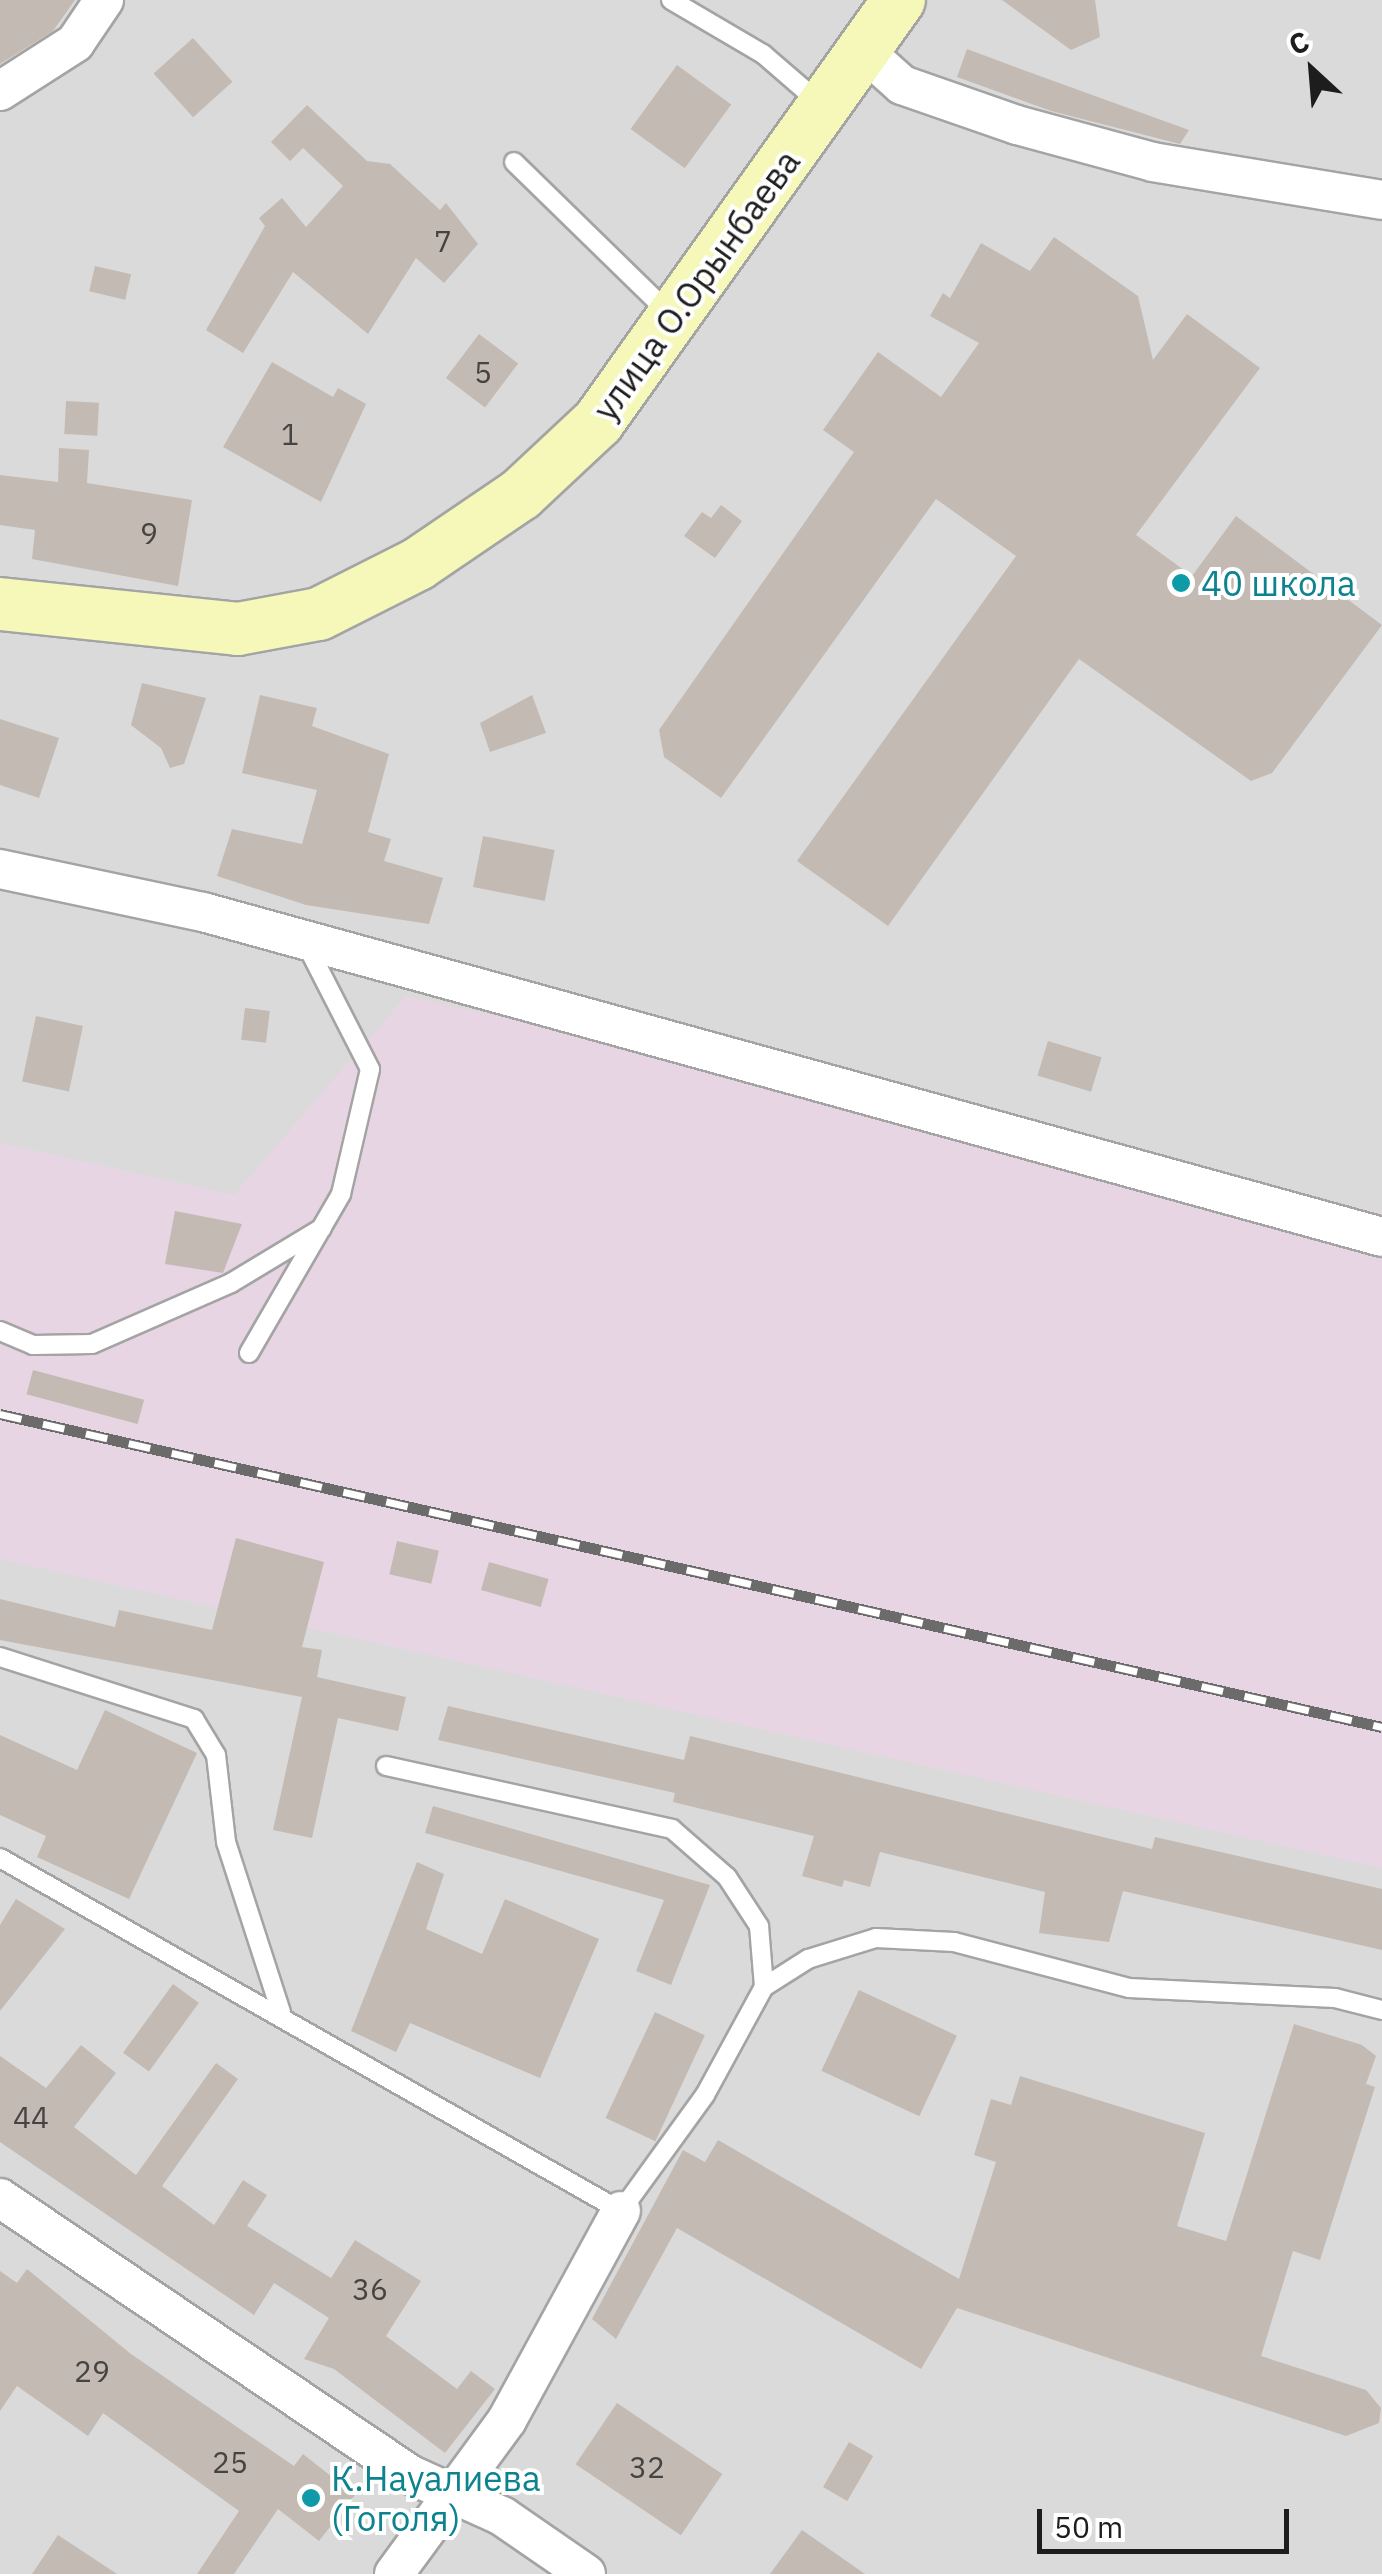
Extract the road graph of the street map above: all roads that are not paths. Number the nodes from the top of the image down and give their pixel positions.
1 (104, 0) edge
2 (672, 0) edge
3 (900, 0) edge
4 (864, 52) junction
5 (0, 91) edge
6 (826, 107) junction
7 (514, 162) dead end
8 (1382, 200) edge
9 (677, 322) junction
10 (0, 604) edge
11 (0, 869) edge
12 (303, 939) junction
13 (322, 1228) junction
14 (1382, 1236) edge
15 (0, 1331) edge
16 (249, 1354) dead end
17 (0, 1657) edge
18 (386, 1766) dead end
19 (0, 1858) edge
20 (764, 1987) junction
21 (1382, 2010) edge
22 (281, 2012) junction
23 (0, 2198) edge
24 (621, 2210) junction
25 (455, 2495) junction
26 (394, 2574) edge
27 (586, 2574) edge

1 - 5 street
2 - 6 lane
3 - 4 street, улица О.Орынбаева
4 - 6 street, улица О.Орынбаева
4 - 8 street
6 - 9 street, улица О.Орынбаева
7 - 9 lane
9 - 10 street, улица О.Орынбаева
11 - 12 street
12 - 13 lane
12 - 14 street
13 - 15 lane
13 - 16 lane
17 - 22 lane
18 - 20 lane
19 - 22 lane
20 - 21 lane
20 - 24 lane
22 - 24 lane
23 - 25 street
24 - 25 street
25 - 26 street
25 - 27 street

